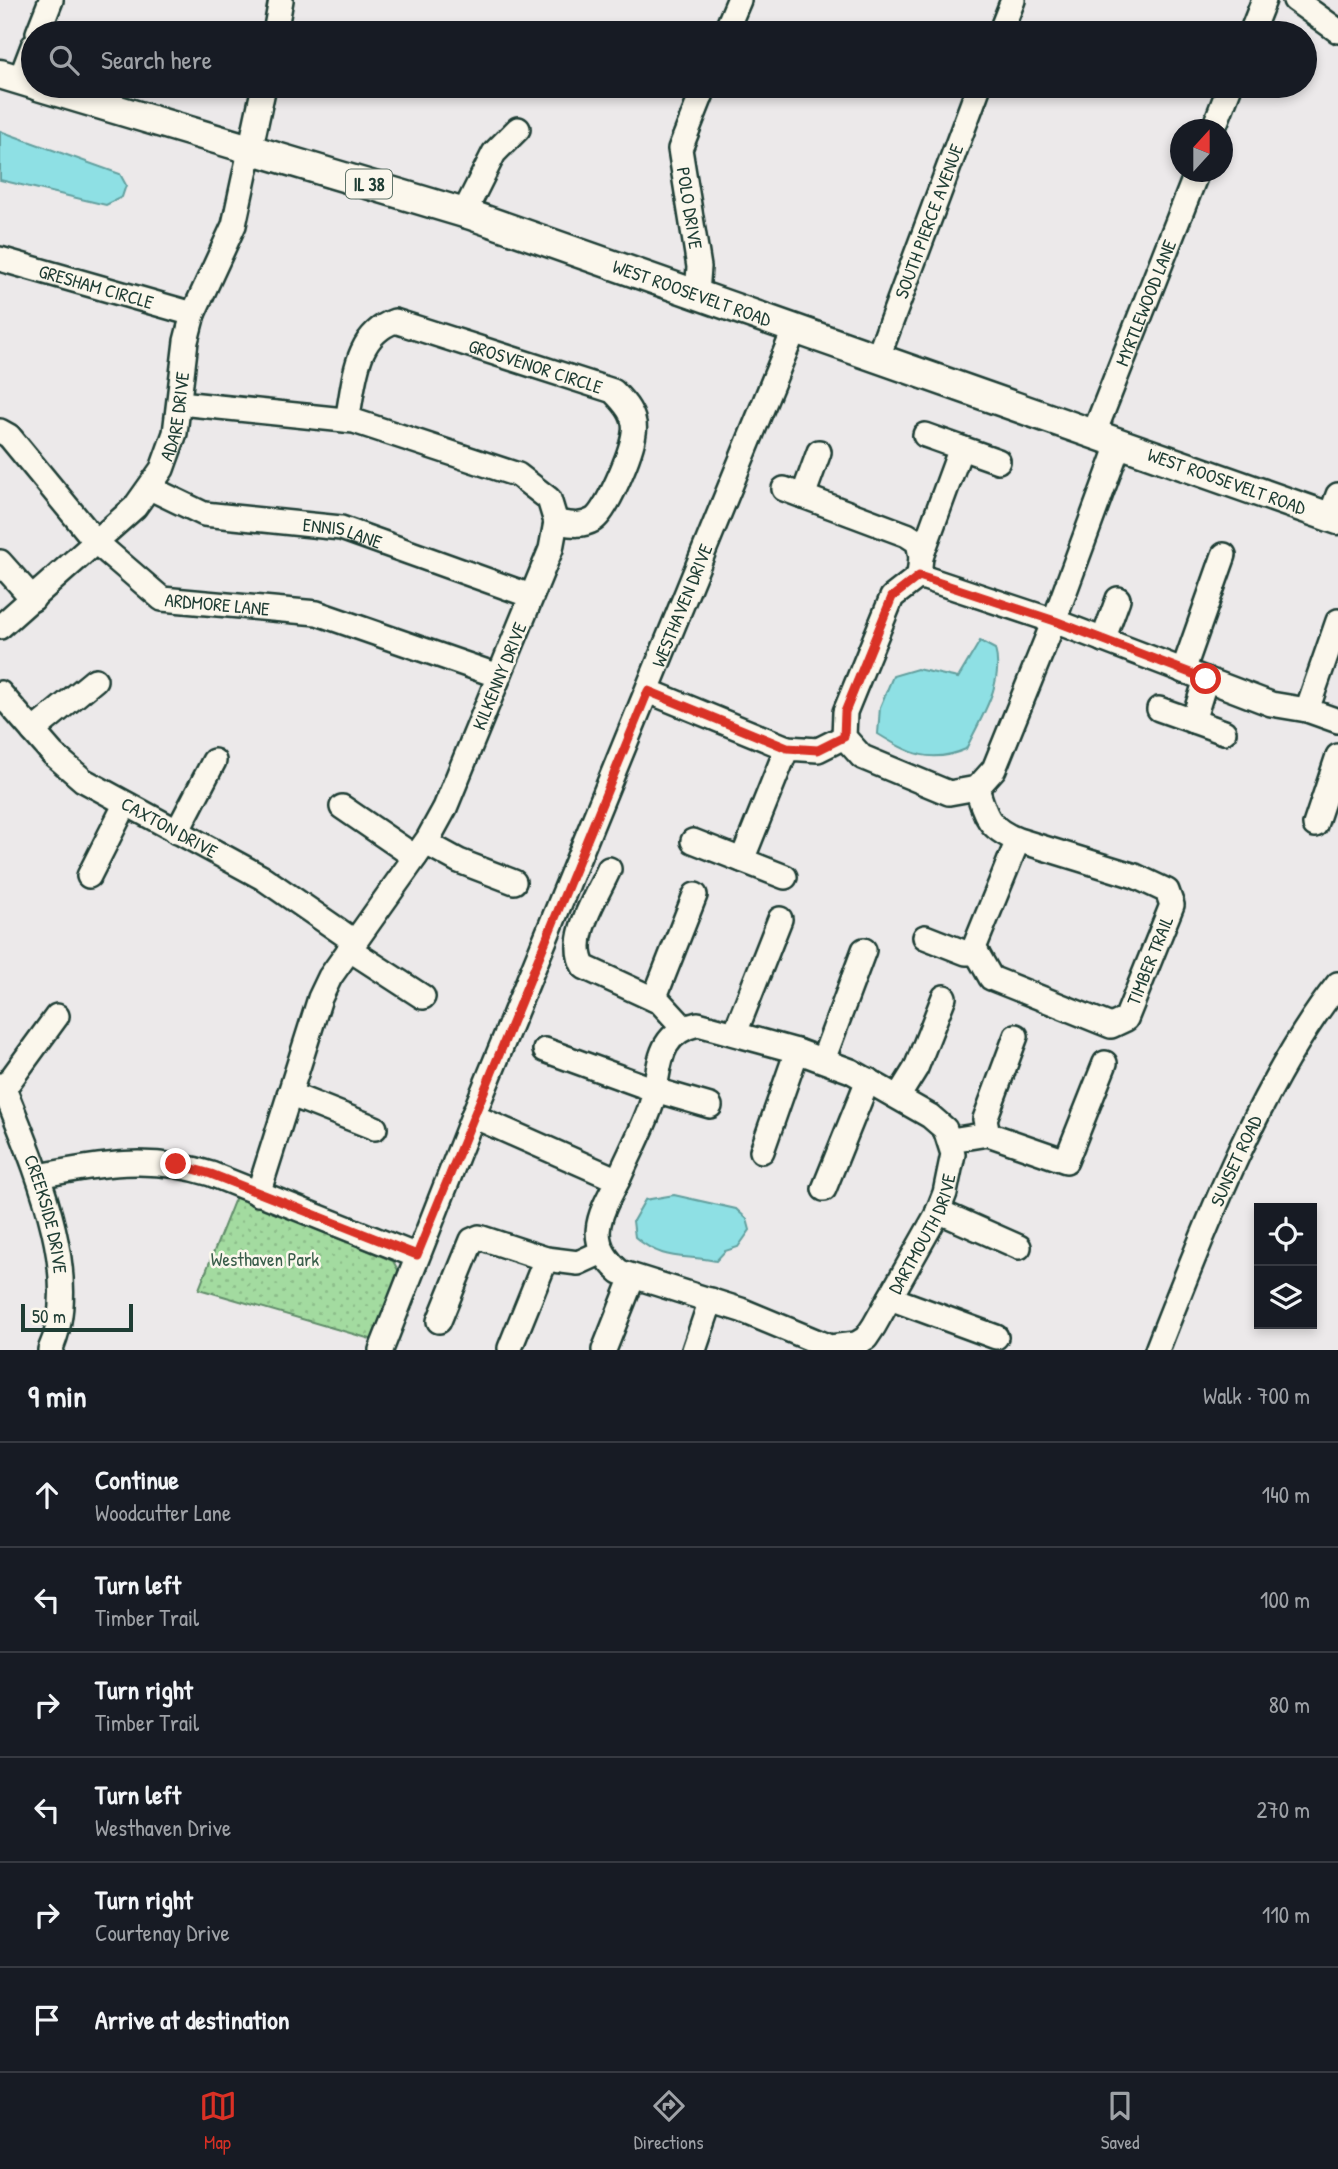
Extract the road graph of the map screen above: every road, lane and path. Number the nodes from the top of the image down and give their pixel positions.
1 (51, 0) edge
2 (281, 0) edge
3 (738, 0) edge
4 (1013, 0) edge
5 (1264, 0) edge
6 (1295, 0) edge
7 (43, 21) edge
8 (277, 21) edge
9 (730, 21) edge
10 (1005, 21) edge
11 (1256, 21) edge
12 (1338, 31) edge
13 (80, 98) edge
14 (262, 98) edge
15 (700, 98) edge
16 (975, 98) edge
17 (1225, 98) edge
18 (1217, 119) edge
19 (518, 129) dead end
20 (251, 149) junction
21 (1194, 182) edge
22 (464, 213) junction
23 (0, 260) edge
24 (697, 294) junction
25 (193, 314) junction
26 (795, 328) junction
27 (878, 356) junction
28 (180, 404) junction
29 (347, 420) junction
30 (0, 431) edge
31 (925, 435) dead end
32 (1107, 437) junction
33 (961, 448) junction
34 (819, 452) dead end
35 (998, 461) dead end
36 (150, 488) junction
37 (1335, 511) edge
38 (556, 522) junction
39 (97, 543) junction
40 (1224, 555) dead end
41 (0, 562) edge
42 (920, 566) junction
43 (531, 596) junction
44 (33, 598) junction
45 (1118, 599) dead end
46 (1055, 621) junction
47 (1338, 621) edge
48 (0, 627) edge
49 (1103, 640) junction
50 (1183, 671) junction
51 (499, 676) junction
52 (1206, 679) junction
53 (94, 680) dead end
54 (648, 691) junction
55 (0, 694) edge
56 (1159, 709) dead end
57 (1307, 710) junction
58 (1193, 721) junction
59 (1338, 721) edge
60 (33, 731) junction
61 (1224, 732) dead end
62 (844, 737) junction
63 (787, 748) junction
64 (1338, 756) edge
65 (214, 761) dead end
66 (977, 788) junction
67 (125, 805) junction
68 (342, 807) dead end
69 (1315, 825) dead end
70 (177, 832) junction
71 (1018, 840) junction
72 (693, 841) dead end
73 (421, 850) junction
74 (741, 860) junction
75 (609, 869) dead end
76 (89, 876) dead end
77 (785, 877) dead end
78 (514, 882) dead end
79 (695, 895) dead end
80 (779, 919) dead end
81 (925, 937) dead end
82 (351, 945) junction
83 (864, 950) dead end
84 (977, 953) junction
85 (1338, 984) edge
86 (423, 997) dead end
87 (944, 998) dead end
88 (654, 999) junction
89 (57, 1016) dead end
90 (684, 1027) junction
91 (735, 1033) junction
92 (1016, 1036) dead end
93 (545, 1050) dead end
94 (797, 1051) junction
95 (823, 1060) junction
96 (1105, 1063) dead end
97 (868, 1080) junction
98 (2, 1087) edge
99 (655, 1090) junction
100 (289, 1094) junction
101 (898, 1097) junction
102 (710, 1106) dead end
103 (473, 1116) junction
104 (376, 1128) dead end
105 (988, 1134) junction
106 (951, 1140) junction
107 (762, 1151) dead end
108 (39, 1176) junction
109 (618, 1181) junction
110 (824, 1189) dead end
111 (258, 1194) junction
112 (938, 1211) junction
113 (1020, 1247) dead end
114 (602, 1252) junction
115 (417, 1255) junction
116 (547, 1259) junction
117 (633, 1277) junction
118 (890, 1298) junction
119 (711, 1300) junction
120 (439, 1321) dead end
121 (996, 1337) dead end
122 (787, 1341) edge
123 (856, 1347) edge
124 (510, 1348) dead end
125 (50, 1350) edge
126 (381, 1350) edge
127 (604, 1350) edge
128 (694, 1350) edge
129 (1157, 1350) edge

1 - 7 street
2 - 8 street
3 - 9 street
4 - 10 street
5 - 11 street
6 - 12 street
13 - 20 main road, WEST ROOSEVELT ROAD / IL 38
14 - 20 street, ADARE DRIVE
15 - 24 street, POLO DRIVE
16 - 27 street, SOUTH PIERCE AVENUE
17 - 18 street
19 - 22 street
20 - 22 main road, WEST ROOSEVELT ROAD / IL 38
20 - 25 street, ADARE DRIVE
21 - 32 street, MYRTLEWOOD LANE
22 - 24 main road, WEST ROOSEVELT ROAD / IL 38
23 - 25 street, GRESHAM CIRCLE
24 - 26 main road, WEST ROOSEVELT ROAD / IL 38
25 - 28 street, ADARE DRIVE
26 - 27 main road, WEST ROOSEVELT ROAD / IL 38
26 - 54 street, WESTHAVEN DRIVE
27 - 32 main road, WEST ROOSEVELT ROAD / IL 38
28 - 29 street
28 - 36 street, ADARE DRIVE
29 - 38 street
29 - 38 street, GROSVENOR CIRCLE
30 - 39 street, ARDMORE LANE
31 - 33 street
32 - 37 main road, WEST ROOSEVELT ROAD / IL 38
32 - 46 street
33 - 35 street
33 - 42 street
34 - 42 street
36 - 39 street, ADARE DRIVE
36 - 43 street, ENNIS LANE
38 - 43 street, KILKENNY DRIVE
39 - 44 street, ADARE DRIVE
39 - 51 street, ARDMORE LANE
40 - 50 street
41 - 44 street
42 - 46 street
42 - 62 street
43 - 51 street, KILKENNY DRIVE
44 - 48 street, ADARE DRIVE
45 - 49 street
46 - 49 street
46 - 66 street
47 - 57 street
49 - 50 street
50 - 52 street
51 - 73 street, KILKENNY DRIVE
52 - 57 street
52 - 58 street
53 - 60 street
54 - 63 street
54 - 103 street, WESTHAVEN DRIVE
55 - 60 street, CAXTON DRIVE
56 - 58 street
57 - 59 street
58 - 61 street
60 - 67 street, CAXTON DRIVE
62 - 63 street
62 - 66 street
63 - 74 street
64 - 69 street
65 - 70 street
66 - 71 street, TIMBER TRAIL
67 - 70 street, CAXTON DRIVE
67 - 76 street
68 - 73 street
70 - 82 street, CAXTON DRIVE
71 - 84 street
71 - 84 street, TIMBER TRAIL
72 - 74 street
73 - 78 street
73 - 82 street, KILKENNY DRIVE
74 - 77 street
75 - 88 street
79 - 88 street
80 - 91 street
81 - 84 street
82 - 86 street, CAXTON DRIVE
82 - 100 street, KILKENNY DRIVE
83 - 95 street
85 - 129 street, SUNSET ROAD
87 - 101 street
88 - 90 street
89 - 98 street
90 - 91 street
90 - 99 street
91 - 94 street
92 - 105 street
93 - 99 street
94 - 95 street
94 - 107 street
95 - 97 street
96 - 105 street
97 - 101 street
97 - 110 street
98 - 108 street, CREEKSIDE DRIVE
99 - 102 street
99 - 109 street
100 - 104 street
100 - 111 street, KILKENNY DRIVE
101 - 106 street
103 - 109 street
103 - 115 street, WESTHAVEN DRIVE
105 - 106 street
106 - 112 street, DARTMOUTH DRIVE
108 - 111 street
108 - 125 street, CREEKSIDE DRIVE
109 - 114 street
111 - 115 street
112 - 113 street
112 - 118 street, DARTMOUTH DRIVE
114 - 116 street
114 - 117 street, DARTMOUTH DRIVE
115 - 126 street, WESTHAVEN DRIVE
116 - 120 street
116 - 124 street
117 - 119 street, DARTMOUTH DRIVE
117 - 127 street
118 - 121 street
118 - 123 street, DARTMOUTH DRIVE
119 - 122 street, DARTMOUTH DRIVE
119 - 128 street
122 - 123 street, DARTMOUTH DRIVE

